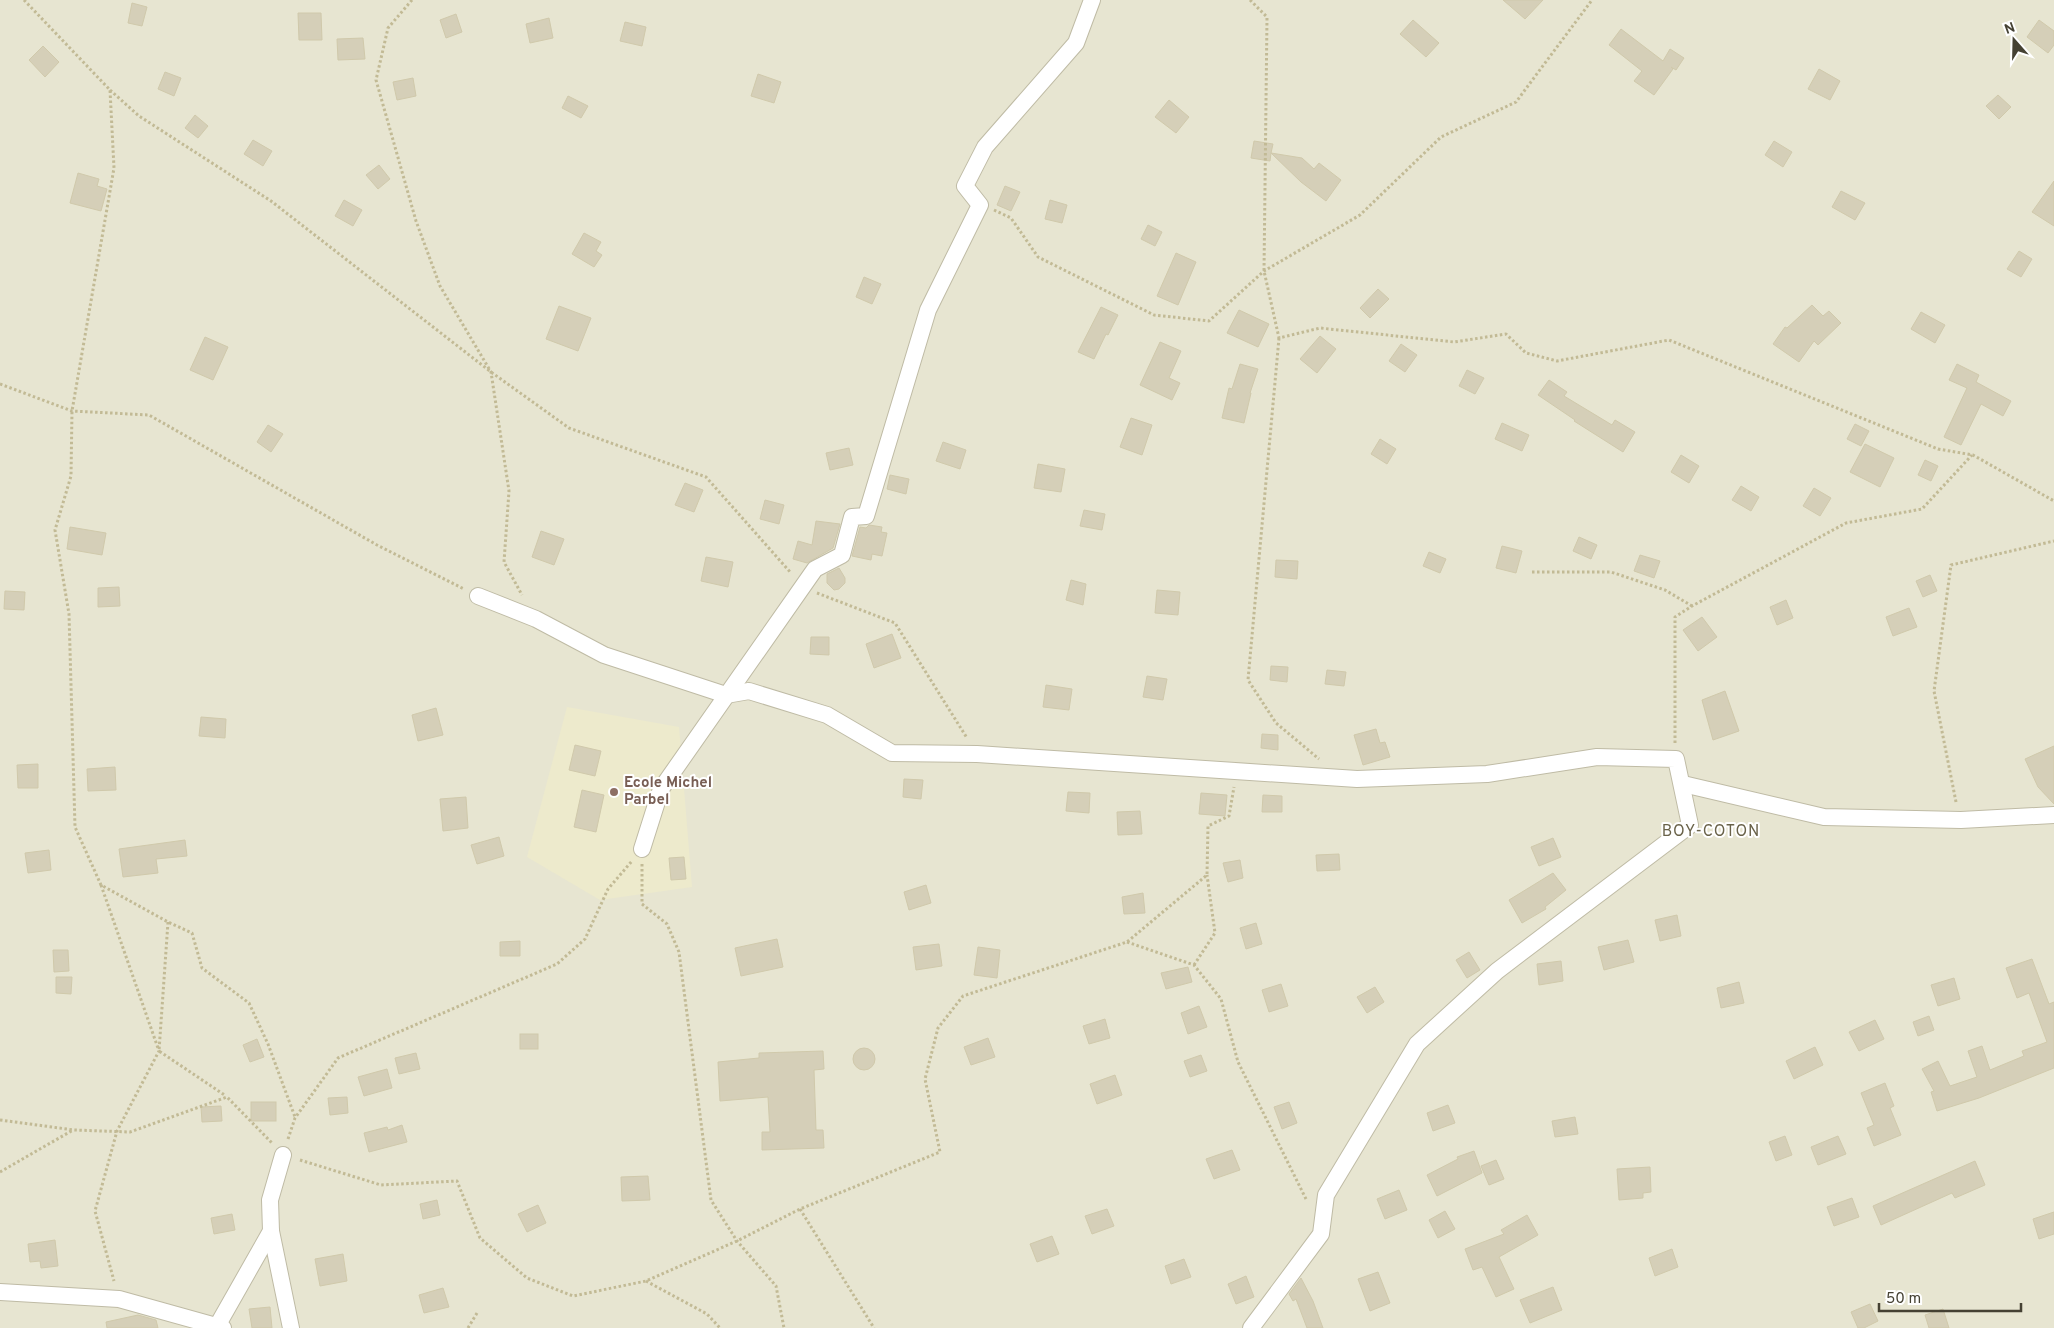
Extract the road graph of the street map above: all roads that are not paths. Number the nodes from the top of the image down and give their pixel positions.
1 (1092, 0) edge
2 (478, 596) road end
3 (726, 695) junction
4 (1683, 784) junction
5 (2054, 815) edge
6 (642, 849) road end
7 (283, 1155) road end
8 (271, 1231) junction
9 (0, 1292) edge
10 (219, 1327) edge
11 (291, 1328) edge
12 (1251, 1328) edge

1 - 3 street
2 - 3 street
3 - 4 street
3 - 6 street
4 - 5 street
4 - 12 street
7 - 8 street
8 - 10 street
8 - 11 street
9 - 10 street

